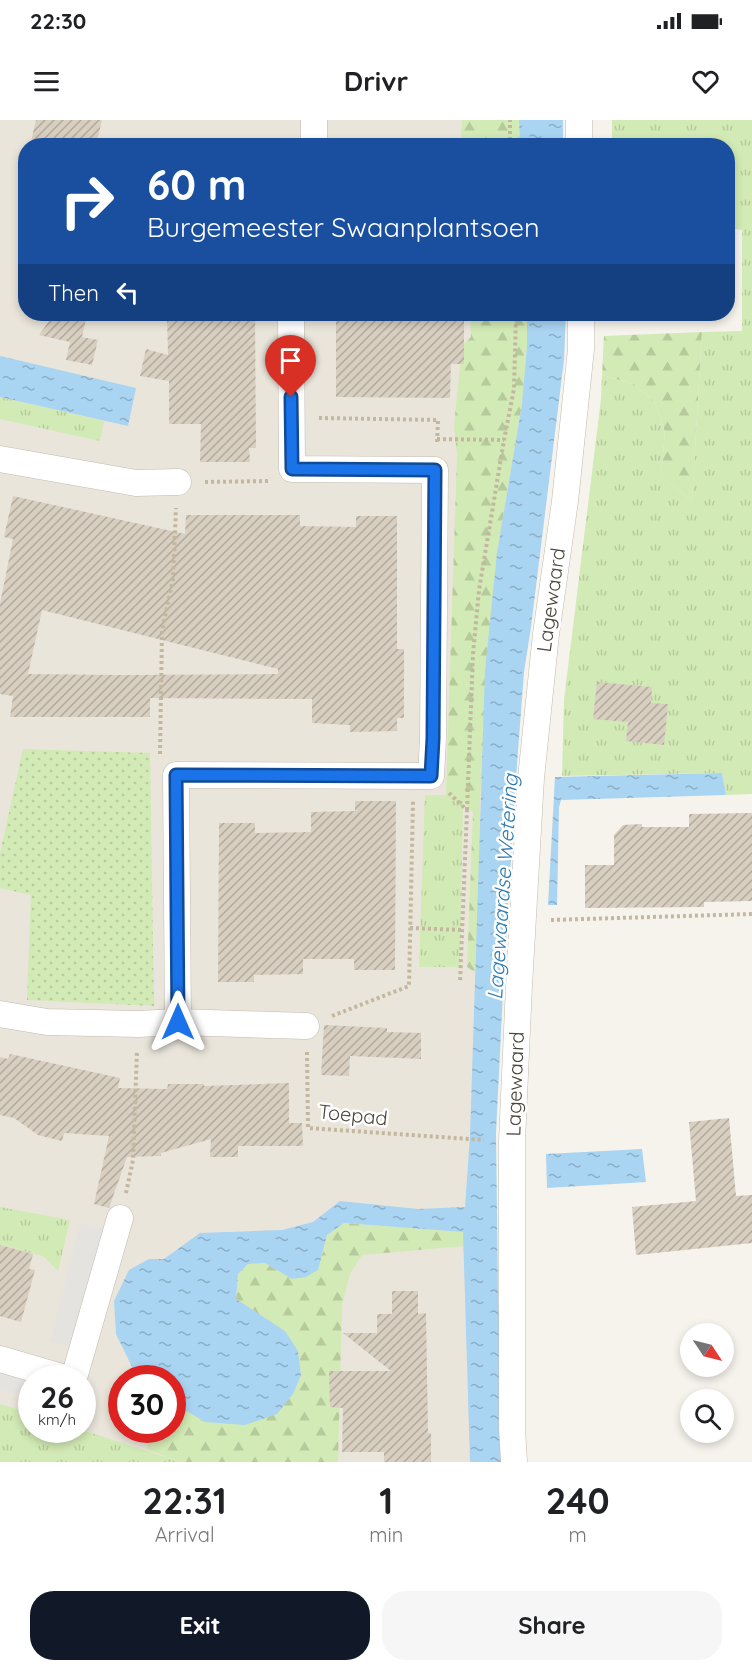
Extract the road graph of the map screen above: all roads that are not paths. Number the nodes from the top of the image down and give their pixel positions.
1 (314, 120) edge
2 (579, 120) edge
3 (314, 138) edge
4 (579, 138) edge
5 (291, 321) edge
6 (582, 321) edge
7 (0, 459) edge
8 (178, 482) road end
9 (0, 1014) edge
10 (178, 1022) junction
11 (306, 1026) road end
12 (120, 1218) road end
13 (0, 1359) edge
14 (21, 1365) edge
15 (78, 1365) edge
16 (514, 1462) edge

1 - 3 street
2 - 4 street
5 - 10 street
6 - 16 street, Lagewaard
7 - 8 street
9 - 10 street
10 - 11 street
12 - 15 street
13 - 14 street

